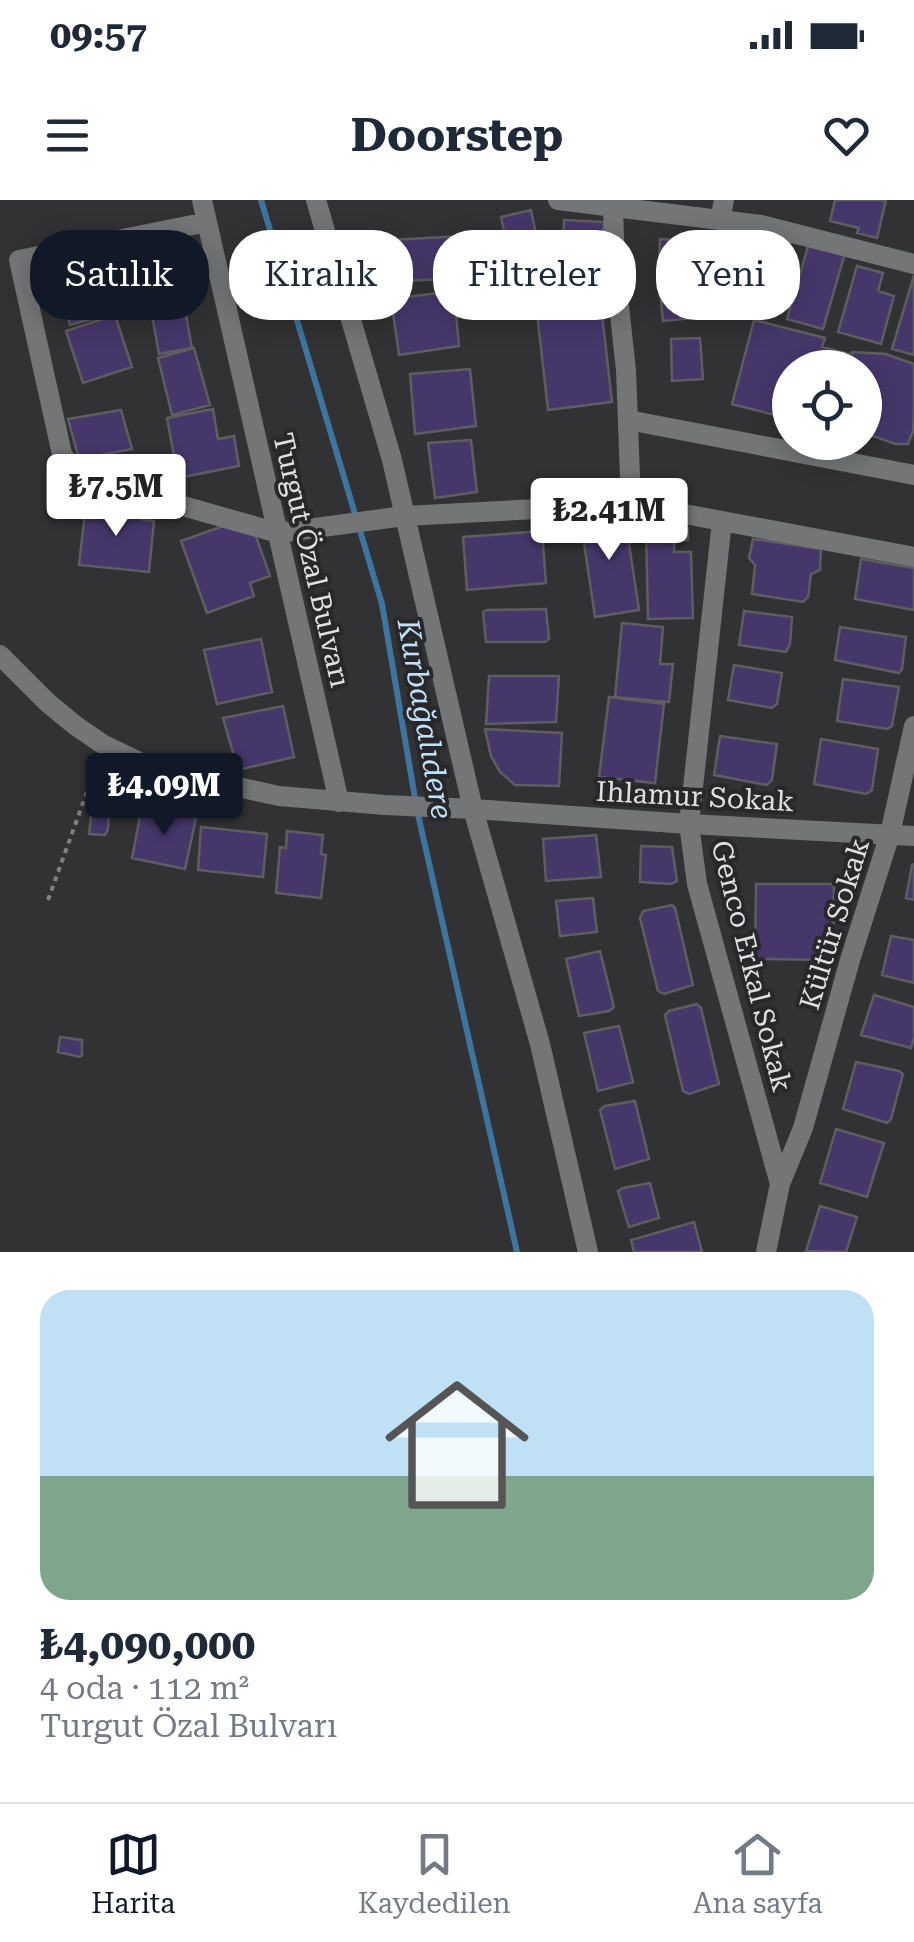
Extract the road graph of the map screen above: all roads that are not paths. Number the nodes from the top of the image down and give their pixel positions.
1 (202, 200) edge
2 (316, 200) edge
3 (558, 200) edge
4 (613, 207) junction
5 (722, 210) edge
6 (207, 222) junction
7 (914, 264) edge
8 (628, 420) junction
9 (914, 475) edge
10 (631, 504) junction
11 (394, 517) junction
12 (722, 521) junction
13 (278, 532) junction
14 (914, 557) edge
15 (0, 655) edge
16 (914, 726) edge
17 (339, 802) junction
18 (463, 809) junction
19 (689, 824) junction
20 (890, 834) junction
21 (914, 836) edge
22 (780, 1184) junction
23 (588, 1252) edge
24 (766, 1252) edge

1 - 6 street, Turgut Özal Bulvarı
2 - 11 street
3 - 4 street
4 - 5 street
4 - 8 street
5 - 7 street
6 - 13 street, Turgut Özal Bulvarı
6 - 13 street
8 - 9 street
8 - 10 street
10 - 11 street
10 - 12 street
11 - 13 street
11 - 18 street
12 - 14 street
12 - 19 street, Genco Erkal Sokak
13 - 17 street, Turgut Özal Bulvarı
15 - 17 street
16 - 20 street, Kültür Sokak
17 - 18 street
18 - 19 street, Ihlamur Sokak
18 - 23 street
19 - 20 street, Ihlamur Sokak
19 - 22 street, Genco Erkal Sokak
20 - 21 street, Ihlamur Sokak
20 - 22 street, Kültür Sokak
22 - 24 street, Kültür Sokak

